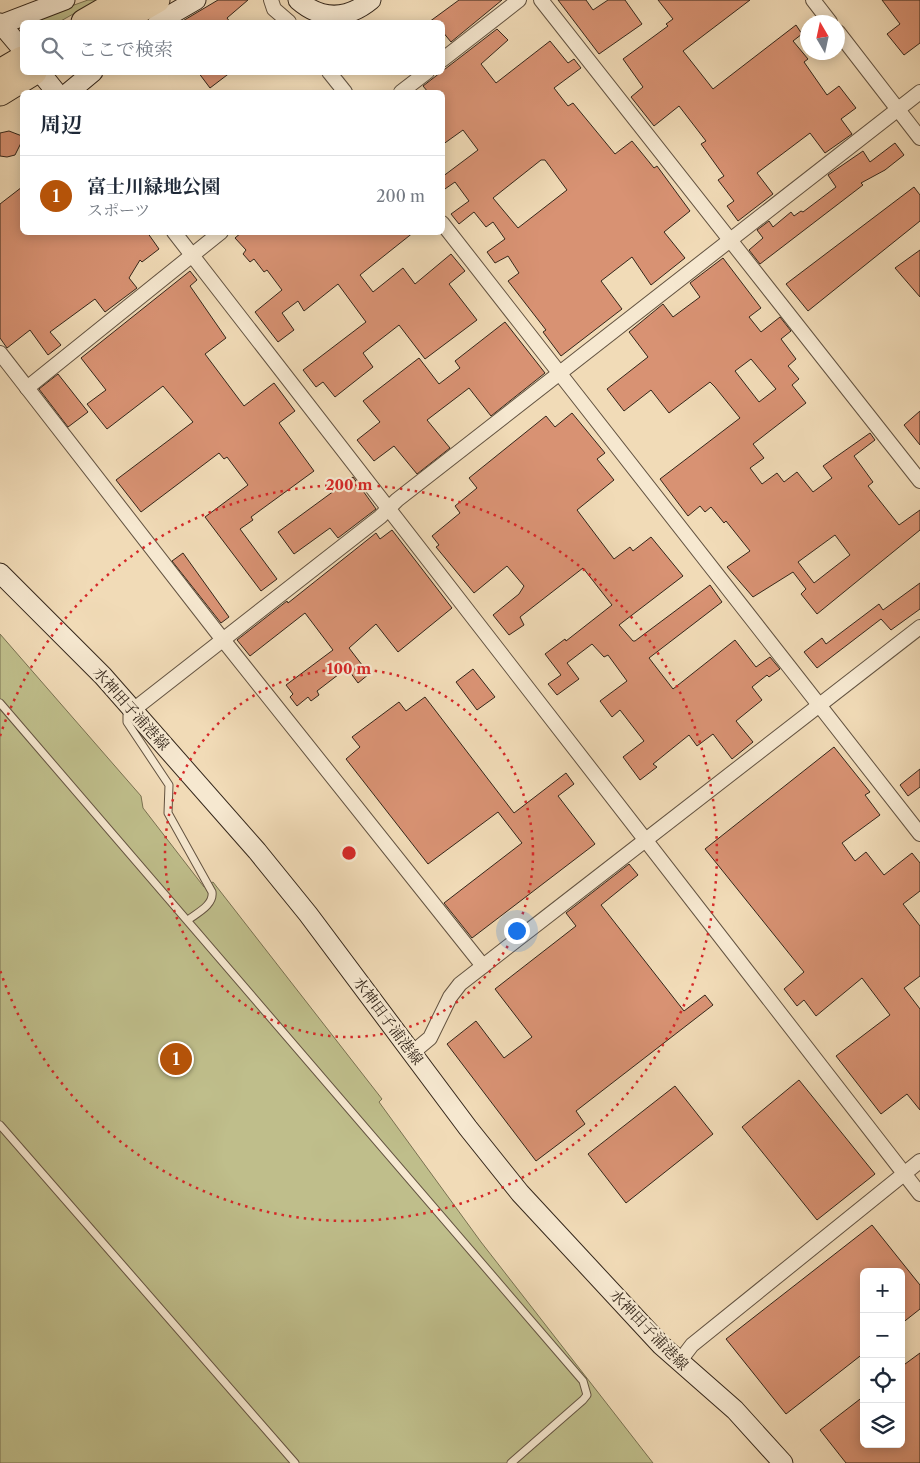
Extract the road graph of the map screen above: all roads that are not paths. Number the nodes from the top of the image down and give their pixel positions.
1 (65, 0) edge
2 (122, 0) edge
3 (157, 0) edge
4 (196, 0) edge
5 (271, 0) edge
6 (298, 0) edge
7 (372, 0) edge
8 (519, 0) edge
9 (541, 0) edge
10 (813, 0) edge
11 (825, 15) edge
12 (87, 20) edge
13 (122, 20) edge
14 (161, 20) edge
15 (287, 20) edge
16 (0, 24) edge
17 (845, 41) edge
18 (445, 58) edge
19 (19, 71) edge
20 (26, 75) edge
21 (89, 75) edge
22 (331, 75) edge
23 (423, 75) edge
24 (52, 90) edge
25 (71, 90) edge
26 (343, 90) edge
27 (404, 90) edge
28 (920, 92) edge
29 (898, 109) junction
30 (920, 138) edge
31 (445, 227) edge
32 (176, 235) edge
33 (217, 235) edge
34 (730, 241) junction
35 (192, 256) junction
36 (0, 353) edge
37 (560, 374) junction
38 (26, 388) junction
39 (920, 481) edge
40 (389, 508) junction
41 (0, 573) edge
42 (920, 627) edge
43 (224, 639) junction
44 (0, 703) edge
45 (818, 705) junction
46 (133, 710) junction
47 (920, 834) edge
48 (647, 839) junction
49 (188, 920) junction
50 (483, 966) junction
51 (412, 1053) junction
52 (0, 1125) edge
53 (920, 1161) edge
54 (904, 1173) junction
55 (920, 1194) edge
56 (679, 1362) junction
57 (295, 1463) edge
58 (511, 1463) edge
59 (782, 1463) edge

1 - 16 main road
2 - 12 highway
3 - 13 highway
4 - 14 main road
5 - 15 street
6 - 7 main road
8 - 18 street
9 - 34 street
10 - 11 street
16 - 19 main road
17 - 29 street
20 - 24 main road
21 - 25 main road
22 - 26 street
23 - 27 street
28 - 29 street
29 - 30 street
29 - 34 street
31 - 37 street
32 - 35 street
33 - 35 street
34 - 37 street
34 - 39 street
35 - 38 street
35 - 40 street
36 - 38 street
37 - 40 street
37 - 45 street
38 - 43 street
40 - 43 street
40 - 48 street
41 - 46 main road, 水神田子浦港線
42 - 45 street
43 - 46 street
43 - 50 street
44 - 49 lane
45 - 47 street
45 - 48 street
46 - 49 lane
46 - 51 main road, 水神田子浦港線
48 - 50 street
48 - 54 street
49 - 58 lane
50 - 51 street
51 - 56 main road, 水神田子浦港線
52 - 57 lane
53 - 54 street
54 - 55 street
54 - 56 street
56 - 59 main road, 水神田子浦港線

